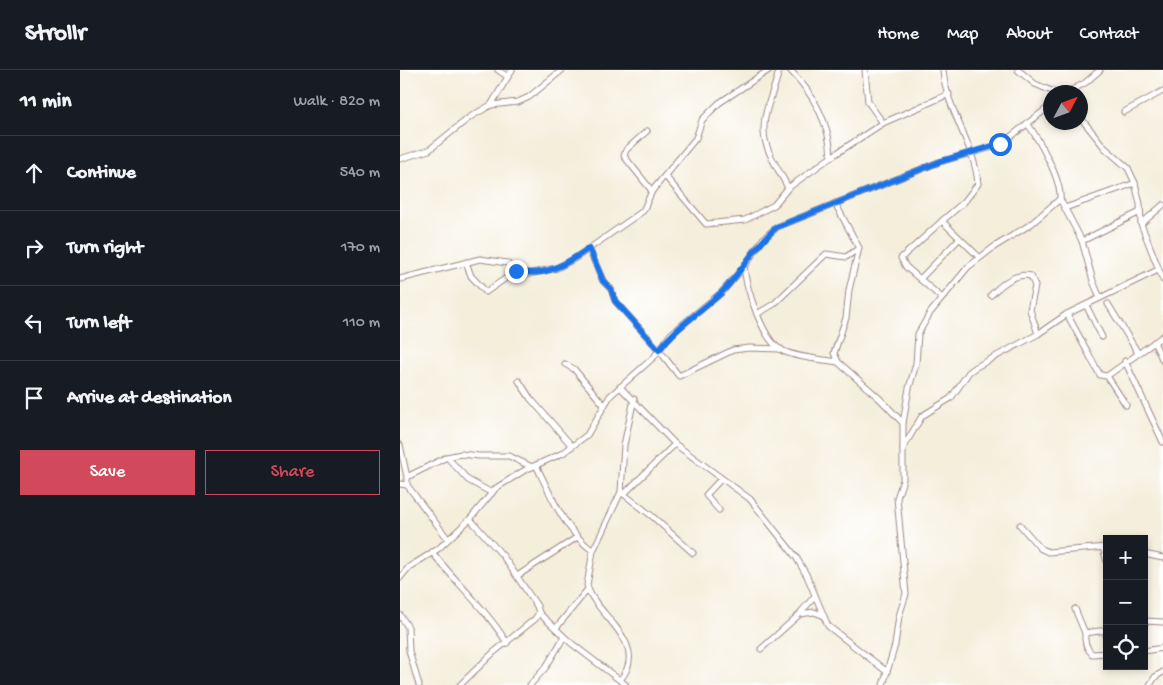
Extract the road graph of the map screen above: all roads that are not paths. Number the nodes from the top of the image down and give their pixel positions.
1 (498, 70) edge
2 (512, 70) edge
3 (562, 70) edge
4 (769, 70) edge
5 (779, 70) edge
6 (790, 70) edge
7 (864, 70) edge
8 (942, 70) edge
9 (1018, 70) edge
10 (1100, 70) edge
11 (508, 77) junction
12 (1081, 85) edge
13 (1043, 87) edge
14 (1163, 91) edge
15 (949, 94) junction
16 (491, 105) junction
17 (1043, 111) edge
18 (1124, 112) dead end
19 (883, 123) junction
20 (1027, 123) junction
21 (1088, 127) edge
22 (648, 131) dead end
23 (970, 152) junction
24 (831, 157) junction
25 (400, 159) edge
26 (665, 176) junction
27 (1135, 183) junction
28 (788, 188) junction
29 (652, 191) junction
30 (1060, 199) junction
31 (835, 203) junction
32 (1163, 205) edge
33 (1065, 208) junction
34 (1140, 212) junction
35 (942, 221) junction
36 (1141, 224) junction
37 (959, 239) junction
38 (1082, 241) junction
39 (589, 248) junction
40 (859, 248) junction
41 (979, 257) junction
42 (466, 262) junction
43 (744, 267) junction
44 (1158, 270) junction
45 (516, 271) junction
46 (400, 279) edge
47 (920, 279) junction
48 (1163, 280) edge
49 (991, 295) dead end
50 (942, 298) junction
51 (1100, 298) junction
52 (1108, 304) dead end
53 (1086, 305) junction
54 (757, 314) junction
55 (1067, 314) junction
56 (1038, 334) junction
57 (1163, 336) edge
58 (1102, 337) dead end
59 (1154, 342) junction
60 (781, 349) junction
61 (659, 350) junction
62 (1138, 353) junction
63 (1126, 361) junction
64 (1163, 361) edge
65 (838, 362) junction
66 (565, 364) dead end
67 (1107, 376) junction
68 (520, 381) dead end
69 (620, 387) junction
70 (634, 399) junction
71 (603, 404) junction
72 (1126, 405) dead end
73 (903, 424) junction
74 (1163, 442) edge
75 (675, 444) junction
76 (400, 445) edge
77 (572, 446) junction
78 (902, 450) junction
79 (447, 457) junction
80 (534, 466) junction
81 (407, 476) junction
82 (721, 479) junction
83 (400, 484) edge
84 (407, 485) junction
85 (492, 493) junction
86 (622, 493) junction
87 (719, 510) dead end
88 (470, 519) junction
89 (1020, 525) dead end
90 (448, 538) junction
91 (576, 538) junction
92 (1103, 547) edge
93 (432, 552) junction
94 (593, 552) junction
95 (693, 552) dead end
96 (1148, 555) edge
97 (1163, 558) edge
98 (517, 576) junction
99 (400, 578) edge
100 (588, 588) junction
101 (815, 596) junction
102 (1075, 609) dead end
103 (539, 613) junction
104 (800, 614) junction
105 (400, 615) edge
106 (822, 615) junction
107 (1148, 622) edge
108 (1163, 622) edge
109 (556, 628) junction
110 (1103, 631) edge
111 (1085, 633) junction
112 (564, 637) junction
113 (507, 642) junction
114 (1163, 648) edge
115 (761, 649) dead end
116 (1148, 650) edge
117 (1103, 654) edge
118 (886, 671) junction
119 (1163, 672) edge
120 (620, 680) junction
121 (419, 685) edge
122 (460, 685) edge
123 (530, 685) edge
124 (626, 685) edge
125 (883, 685) edge
126 (1150, 685) edge

1 - 11 street
2 - 11 street
3 - 16 street
4 - 26 street
5 - 28 street
6 - 24 street
7 - 19 street
8 - 15 street
9 - 13 street
10 - 12 street
11 - 16 street
14 - 18 street
15 - 19 street
15 - 23 street
16 - 25 street
17 - 20 street
19 - 24 street
20 - 23 street
20 - 30 street
21 - 27 street
22 - 29 street
23 - 31 street
23 - 35 street
24 - 28 street
26 - 28 street
26 - 29 street
27 - 33 street
27 - 34 street
29 - 39 street
30 - 33 street
30 - 41 street
31 - 40 street
31 - 43 street
32 - 36 street
33 - 38 street
34 - 36 street
34 - 38 street
35 - 37 street
35 - 47 street
36 - 44 street
37 - 41 street
37 - 47 street
38 - 51 street
39 - 45 street
39 - 61 street
40 - 54 street
40 - 65 street
41 - 50 street
42 - 45 street
42 - 45 street
42 - 46 street
43 - 54 street
43 - 61 street
44 - 48 street
44 - 51 street
47 - 50 street
49 - 56 street
50 - 73 street
51 - 53 street
52 - 62 street
53 - 55 street
53 - 58 street
54 - 60 street
55 - 56 street
55 - 67 street
56 - 78 street
57 - 59 street
59 - 62 street
59 - 64 street
60 - 61 street
60 - 65 street
61 - 69 street
62 - 63 street
63 - 67 street
63 - 74 street
65 - 73 street
66 - 71 street
67 - 72 street
68 - 77 street
69 - 70 street
69 - 71 street
70 - 75 street
70 - 86 street
71 - 77 street
73 - 78 street
75 - 82 street
75 - 86 street
76 - 81 street
77 - 80 street
78 - 118 street
79 - 80 street
79 - 81 street
79 - 85 street
80 - 85 street
80 - 91 street
81 - 84 street
82 - 87 street
82 - 101 street
83 - 84 street
84 - 90 street
85 - 88 street
86 - 94 street
86 - 95 street
88 - 90 street
88 - 98 street
89 - 92 street
90 - 93 street
91 - 94 street
91 - 98 street
93 - 99 street
93 - 113 street
94 - 100 street
96 - 97 street
98 - 103 street
100 - 109 street
100 - 120 street
101 - 104 street
101 - 106 street
102 - 111 street
103 - 109 street
103 - 113 street
104 - 106 street
104 - 115 street
105 - 121 street
106 - 118 street
107 - 108 street
109 - 112 street
110 - 111 street
111 - 117 street
112 - 120 street
112 - 123 street
113 - 122 street
114 - 116 street
118 - 125 street
119 - 126 street
120 - 124 street

